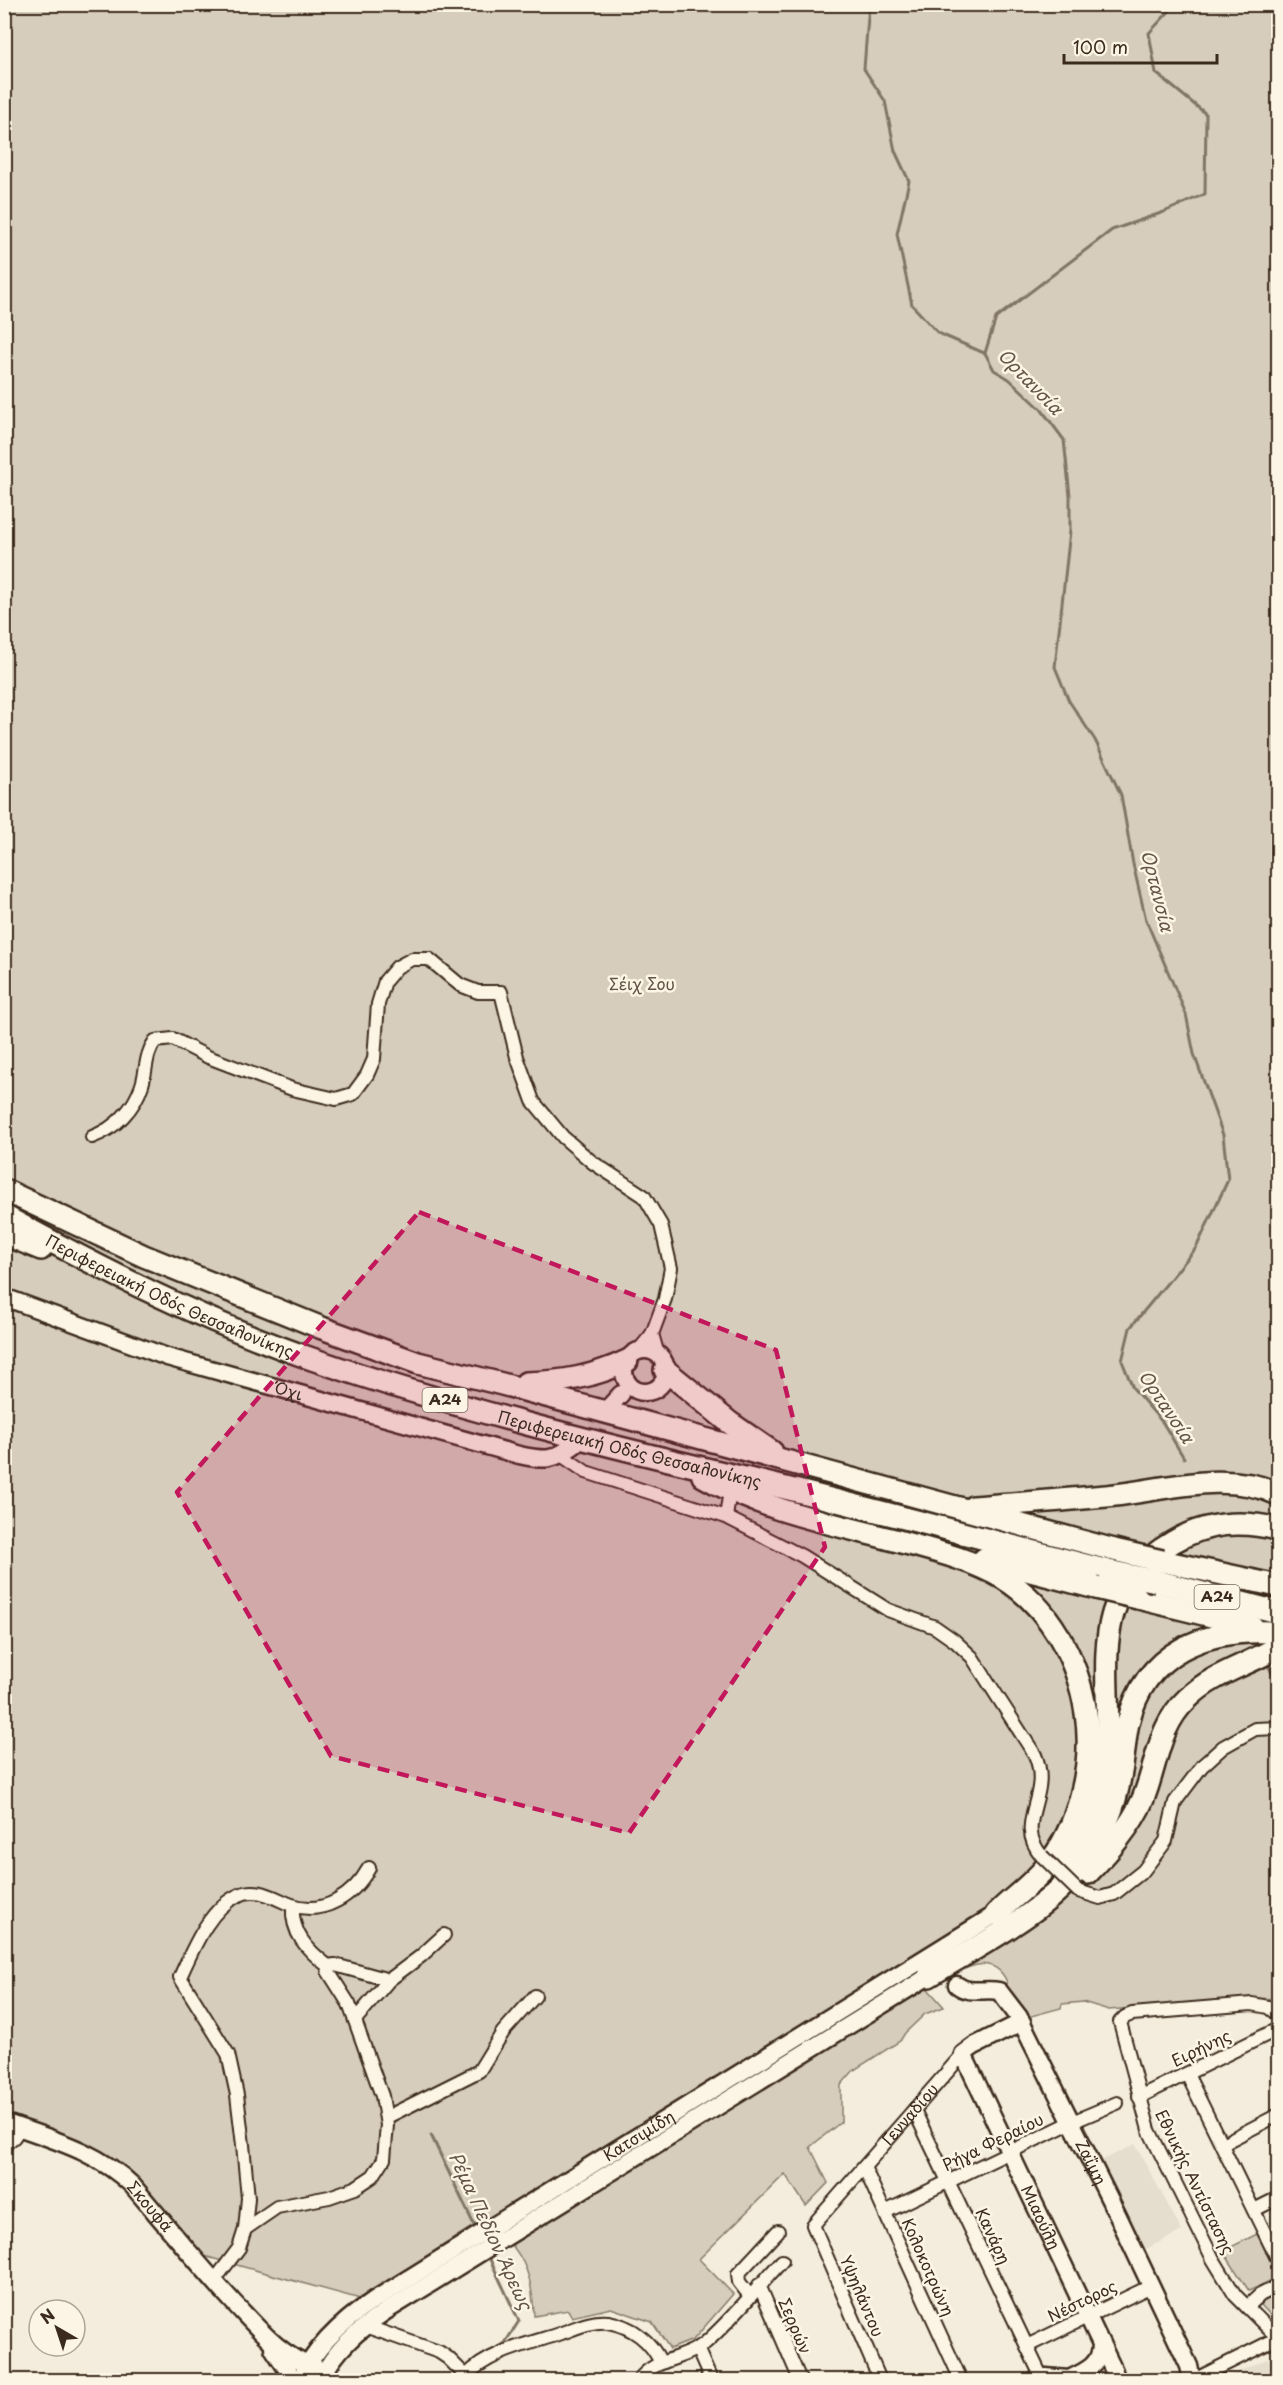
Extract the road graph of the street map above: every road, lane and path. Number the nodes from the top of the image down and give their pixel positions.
1 (92, 1137) dead end
2 (4, 1190) edge
3 (4, 1216) edge
4 (4, 1234) edge
5 (4, 1297) edge
6 (210, 1318) junction
7 (652, 1334) junction
8 (662, 1362) junction
9 (628, 1371) junction
10 (502, 1384) junction
11 (609, 1407) tunnel mouth
12 (576, 1444) tunnel mouth
13 (561, 1455) junction
14 (788, 1462) junction
15 (685, 1465) junction
16 (730, 1490) junction
17 (1278, 1494) edge
18 (955, 1508) junction
19 (726, 1517) junction
20 (1278, 1529) edge
21 (936, 1551) junction
22 (1159, 1571) junction
23 (1102, 1579) junction
24 (1278, 1586) edge
25 (1277, 1631) edge
26 (1278, 1728) edge
27 (369, 1868) dead end
28 (293, 1906) junction
29 (996, 1914) junction
30 (1016, 1922) junction
31 (444, 1935) dead end
32 (328, 1966) junction
33 (929, 1976) joint
34 (389, 1980) junction
35 (957, 1985) dead end
36 (535, 1996) dead end
37 (1278, 2015) edge
38 (355, 2020) junction
39 (1022, 2022) junction
40 (1278, 2029) edge
41 (963, 2054) junction
42 (1187, 2074) junction
43 (1139, 2097) junction
44 (1117, 2103) dead end
45 (914, 2110) junction
46 (1278, 2115) edge
47 (387, 2116) junction
48 (1072, 2122) junction
49 (12, 2125) edge
50 (1222, 2144) junction
51 (4, 2145) edge
52 (1010, 2152) junction
53 (864, 2167) junction
54 (949, 2182) junction
55 (1278, 2198) edge
56 (1254, 2210) junction
57 (885, 2212) junction
58 (813, 2224) joint
59 (245, 2229) junction
60 (778, 2231) dead end
61 (494, 2234) junction
62 (478, 2244) junction
63 (1278, 2260) edge
64 (782, 2261) dead end
65 (214, 2281) junction
66 (759, 2285) junction
67 (1151, 2286) junction
68 (1278, 2286) edge
69 (750, 2296) junction
70 (1247, 2307) junction
71 (1088, 2317) junction
72 (365, 2326) junction
73 (264, 2334) junction
74 (1278, 2338) edge
75 (1101, 2344) junction
76 (1027, 2346) junction
77 (697, 2348) junction
78 (661, 2363) junction
79 (304, 2373) edge
80 (465, 2375) edge
81 (323, 2376) edge
82 (1039, 2379) edge
83 (294, 2380) edge
84 (639, 2380) edge
85 (711, 2380) edge
86 (800, 2380) edge
87 (880, 2380) edge
88 (961, 2380) edge
89 (1077, 2380) edge
90 (1116, 2380) edge
91 (1193, 2380) edge

1 - 7 street
2 - 10 highway, Περιφερειακή Οδός Θεσσαλονίκης / Α24
3 - 6 highway, Περιφερειακή Οδός Θεσσαλονίκης / Α24
4 - 6 highway
5 - 13 main road, Όχι
6 - 15 highway, Περιφερειακή Οδός Θεσσαλονίκης / Α24
7 - 8 street
7 - 9 street
8 - 9 main road
8 - 9 main road
8 - 14 highway
9 - 10 highway
9 - 11 main road
10 - 14 highway, Περιφερειακή Οδός Θεσσαλονίκης / Α24
12 - 13 main road
13 - 19 street
14 - 18 highway, Περιφερειακή Οδός Θεσσαλονίκης / Α24
15 - 16 highway
15 - 23 highway, Περιφερειακή Οδός Θεσσαλονίκης / Α24
16 - 19 street
16 - 21 highway
17 - 18 highway
18 - 22 highway, Περιφερειακή Οδός Θεσσαλονίκης / Α24, bridge
19 - 26 street, bridge
20 - 29 highway
21 - 23 highway
21 - 29 highway
22 - 23 highway, Περιφερειακή Οδός Θεσσαλονίκης / Α24, bridge
22 - 24 highway, Περιφερειακή Οδός Θεσσαλονίκης / Α24
22 - 25 highway, Περιφερειακή Οδός Θεσσαλονίκης / Α24
23 - 25 highway, bridge
25 - 30 highway
25 - 30 highway
27 - 28 street
28 - 32 street
28 - 59 street
29 - 61 main road, Κατσιμίδη
30 - 33 highway
31 - 34 street
32 - 34 street
32 - 38 street
33 - 61 main road, Κατσιμίδη
34 - 38 street
35 - 39 main road, Ζαΐμη
36 - 47 street
37 - 43 street, Εθνικής Αντίστασης
38 - 47 street
39 - 41 main road, Γενναδίου
39 - 48 main road, Ζαΐμη
40 - 42 street, Ειρήνης
41 - 45 street, Γενναδίου
41 - 52 main road, Μιαούλη
42 - 43 street, Ειρήνης
42 - 50 street
43 - 70 street, Εθνικής Αντίστασης
44 - 48 street, Ρήγα Φεραίου
45 - 53 street, Γενναδίου
45 - 54 street, Κανάρη
46 - 50 street
47 - 59 street
48 - 52 street, Ρήγα Φεραίου
48 - 67 main road, Ζαΐμη
49 - 51 street
49 - 65 main road, Σκουφά
50 - 56 street
52 - 54 street, Ρήγα Φεραίου
52 - 71 main road, Μιαούλη
53 - 57 street, Κολοκοτρώνη
53 - 58 street, Γενναδίου
54 - 57 street, Ρήγα Φεραίου
54 - 76 street, Κανάρη
55 - 56 street
56 - 63 street
57 - 88 street, Κολοκοτρώνη
58 - 87 street, Υψηλάντου
59 - 65 street
60 - 69 street
61 - 62 main road, Κατσιμίδη
62 - 72 main road, Κατσιμίδη
62 - 79 main road, Κατσιμίδη
64 - 66 street
65 - 73 main road, Σκουφά
66 - 69 street
66 - 86 street, Σερρών
67 - 71 street, Νέστορος
67 - 91 main road, Ζαΐμη
68 - 70 street
69 - 77 street
70 - 74 street, Εθνικής Αντίστασης
71 - 75 main road, Μιαούλη
71 - 76 street, Νέστορος
72 - 80 street
72 - 81 main road, Κατσιμίδη
73 - 79 main road, Σκουφά
73 - 83 main road, Σκουφά
74 - 91 street
75 - 89 main road
75 - 90 main road, Μιαούλη
76 - 82 street, Κανάρη
77 - 78 street
77 - 85 street
78 - 80 street
78 - 84 street
79 - 81 main road, Σκουφά
82 - 89 main road

